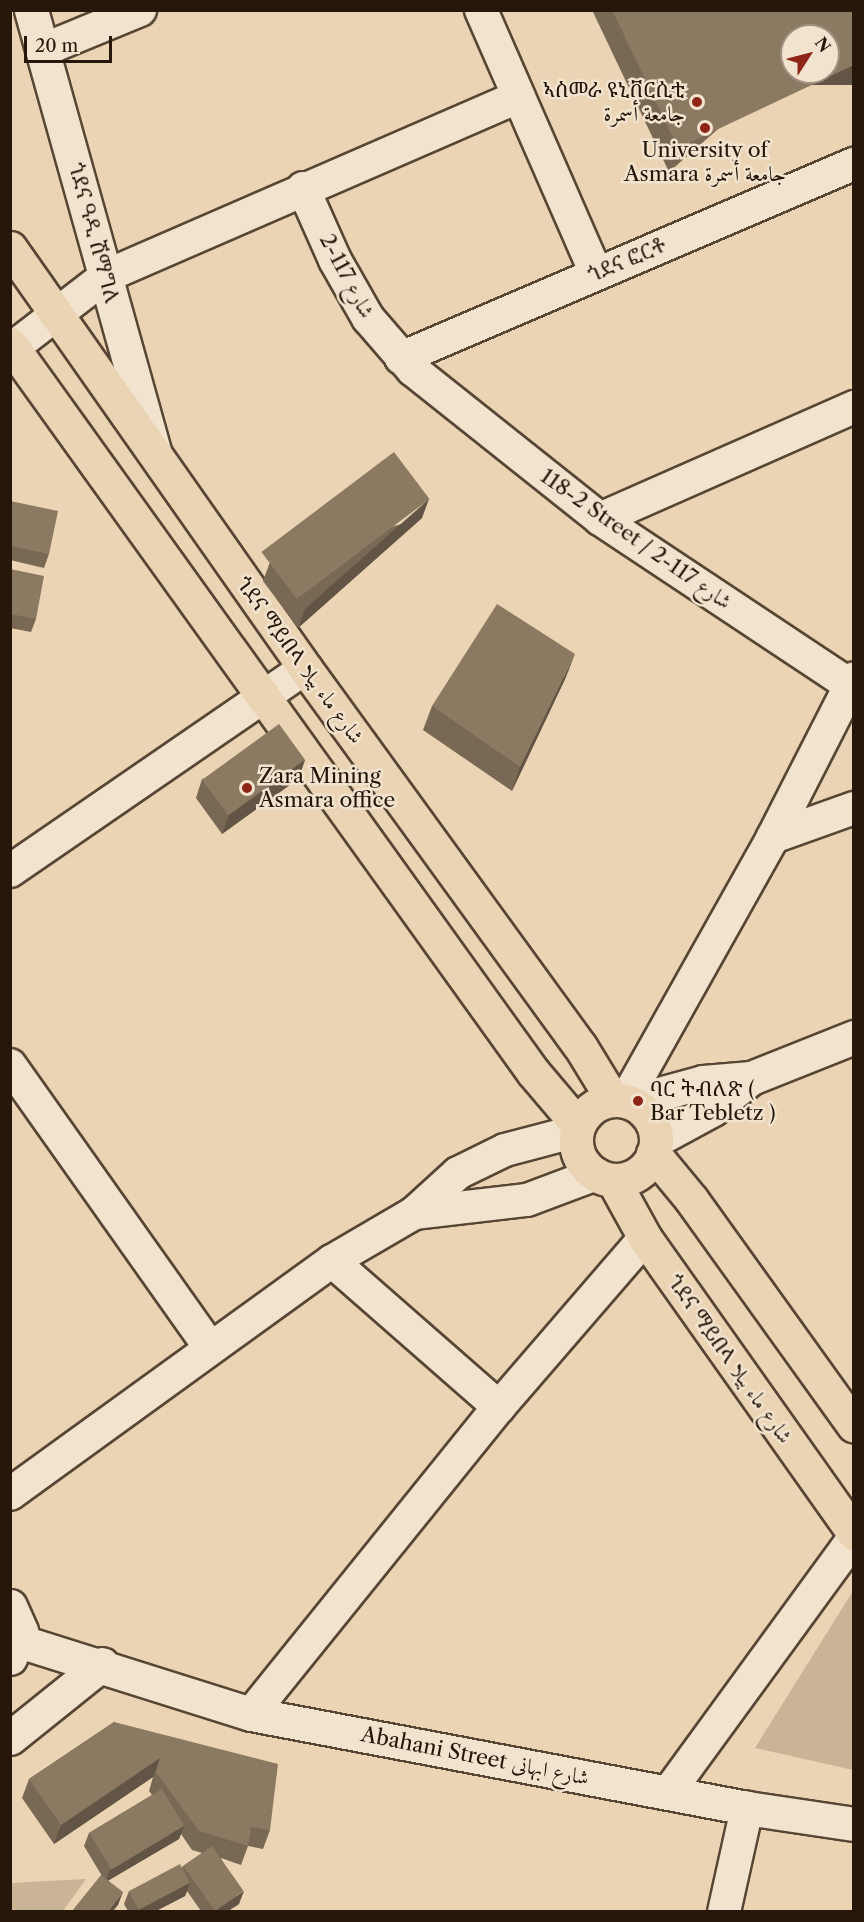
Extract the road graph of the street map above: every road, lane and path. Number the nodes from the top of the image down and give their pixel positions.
1 (31, 10) edge
2 (140, 10) edge
3 (481, 10) edge
4 (44, 50) junction
5 (518, 97) junction
6 (854, 164) edge
7 (303, 188) junction
8 (10, 248) edge
9 (596, 273) junction
10 (106, 276) junction
11 (58, 315) junction
12 (11, 347) edge
13 (401, 358) junction
14 (854, 407) edge
15 (156, 455) junction
16 (600, 519) junction
17 (237, 572) junction
18 (193, 601) junction
19 (305, 668) junction
20 (852, 681) edge
21 (261, 697) junction
22 (854, 808) edge
23 (773, 837) junction
24 (10, 871) edge
25 (854, 1037) edge
26 (10, 1065) edge
27 (751, 1078) junction
28 (623, 1101) junction
29 (578, 1128) junction
30 (655, 1147) junction
31 (604, 1177) junction
32 (414, 1213) junction
33 (645, 1238) junction
34 (333, 1261) junction
35 (210, 1347) junction
36 (499, 1407) junction
37 (854, 1426) edge
38 (10, 1494) edge
39 (854, 1535) edge
40 (10, 1606) edge
41 (15, 1649) edge
42 (102, 1664) junction
43 (251, 1714) junction
44 (10, 1738) edge
45 (668, 1793) junction
46 (747, 1808) junction
47 (854, 1824) edge
48 (724, 1911) edge

1 - 4 street, ጎደና ዓዲ ሽማግለ
2 - 4 street
3 - 5 street
4 - 10 street, ጎደና ዓዲ ሽማግለ
5 - 7 street
5 - 9 street
6 - 9 street, ጎደና ፎርቶ
7 - 10 street
7 - 13 street, شارع 117-2
8 - 11 highway, ጎደና ማይበላ شارع ماء بيلا
9 - 13 street, ጎደና ፎርቶ
10 - 11 street
10 - 15 street, ጎደና ዓዲ ሽማግለ
11 - 12 street
11 - 15 highway, ጎደና ማይበላ شارع ماء بيلا
12 - 18 highway
13 - 16 street, 118-2 Street / شارع 117-2
14 - 16 street
15 - 17 highway, ጎደና ማይበላ شارع ماء بيلا
16 - 20 street, 118-2 Street / شارع 117-2
17 - 18 highway
17 - 19 highway, ጎደና ማይበላ شارع ماء بيلا
18 - 21 highway
19 - 21 street
19 - 28 highway, ጎደና ማይበላ شارع ماء بيلا
20 - 23 street
21 - 24 street
21 - 29 highway
22 - 23 street
23 - 28 street
25 - 27 street
26 - 35 street
27 - 28 street
27 - 30 street
28 - 29 highway
28 - 30 highway
29 - 31 highway
29 - 32 street
30 - 31 highway
30 - 37 highway
31 - 32 street
31 - 33 highway, ጎደና ማይበላ شارع ماء بيلا
32 - 34 street
33 - 36 street
33 - 39 highway, ጎደና ማይበላ شارع ماء بيلا
34 - 35 street
34 - 36 street
35 - 38 street
36 - 43 street
39 - 45 street
40 - 41 street
41 - 42 street, Abahani Street شارع ابهانى
42 - 43 street, Abahani Street شارع ابهانى
42 - 44 street
43 - 45 street, Abahani Street شارع ابهانى
45 - 46 street, Abahani Street شارع ابهانى
46 - 47 street, Abahani Street شارع ابهانى
46 - 48 street

